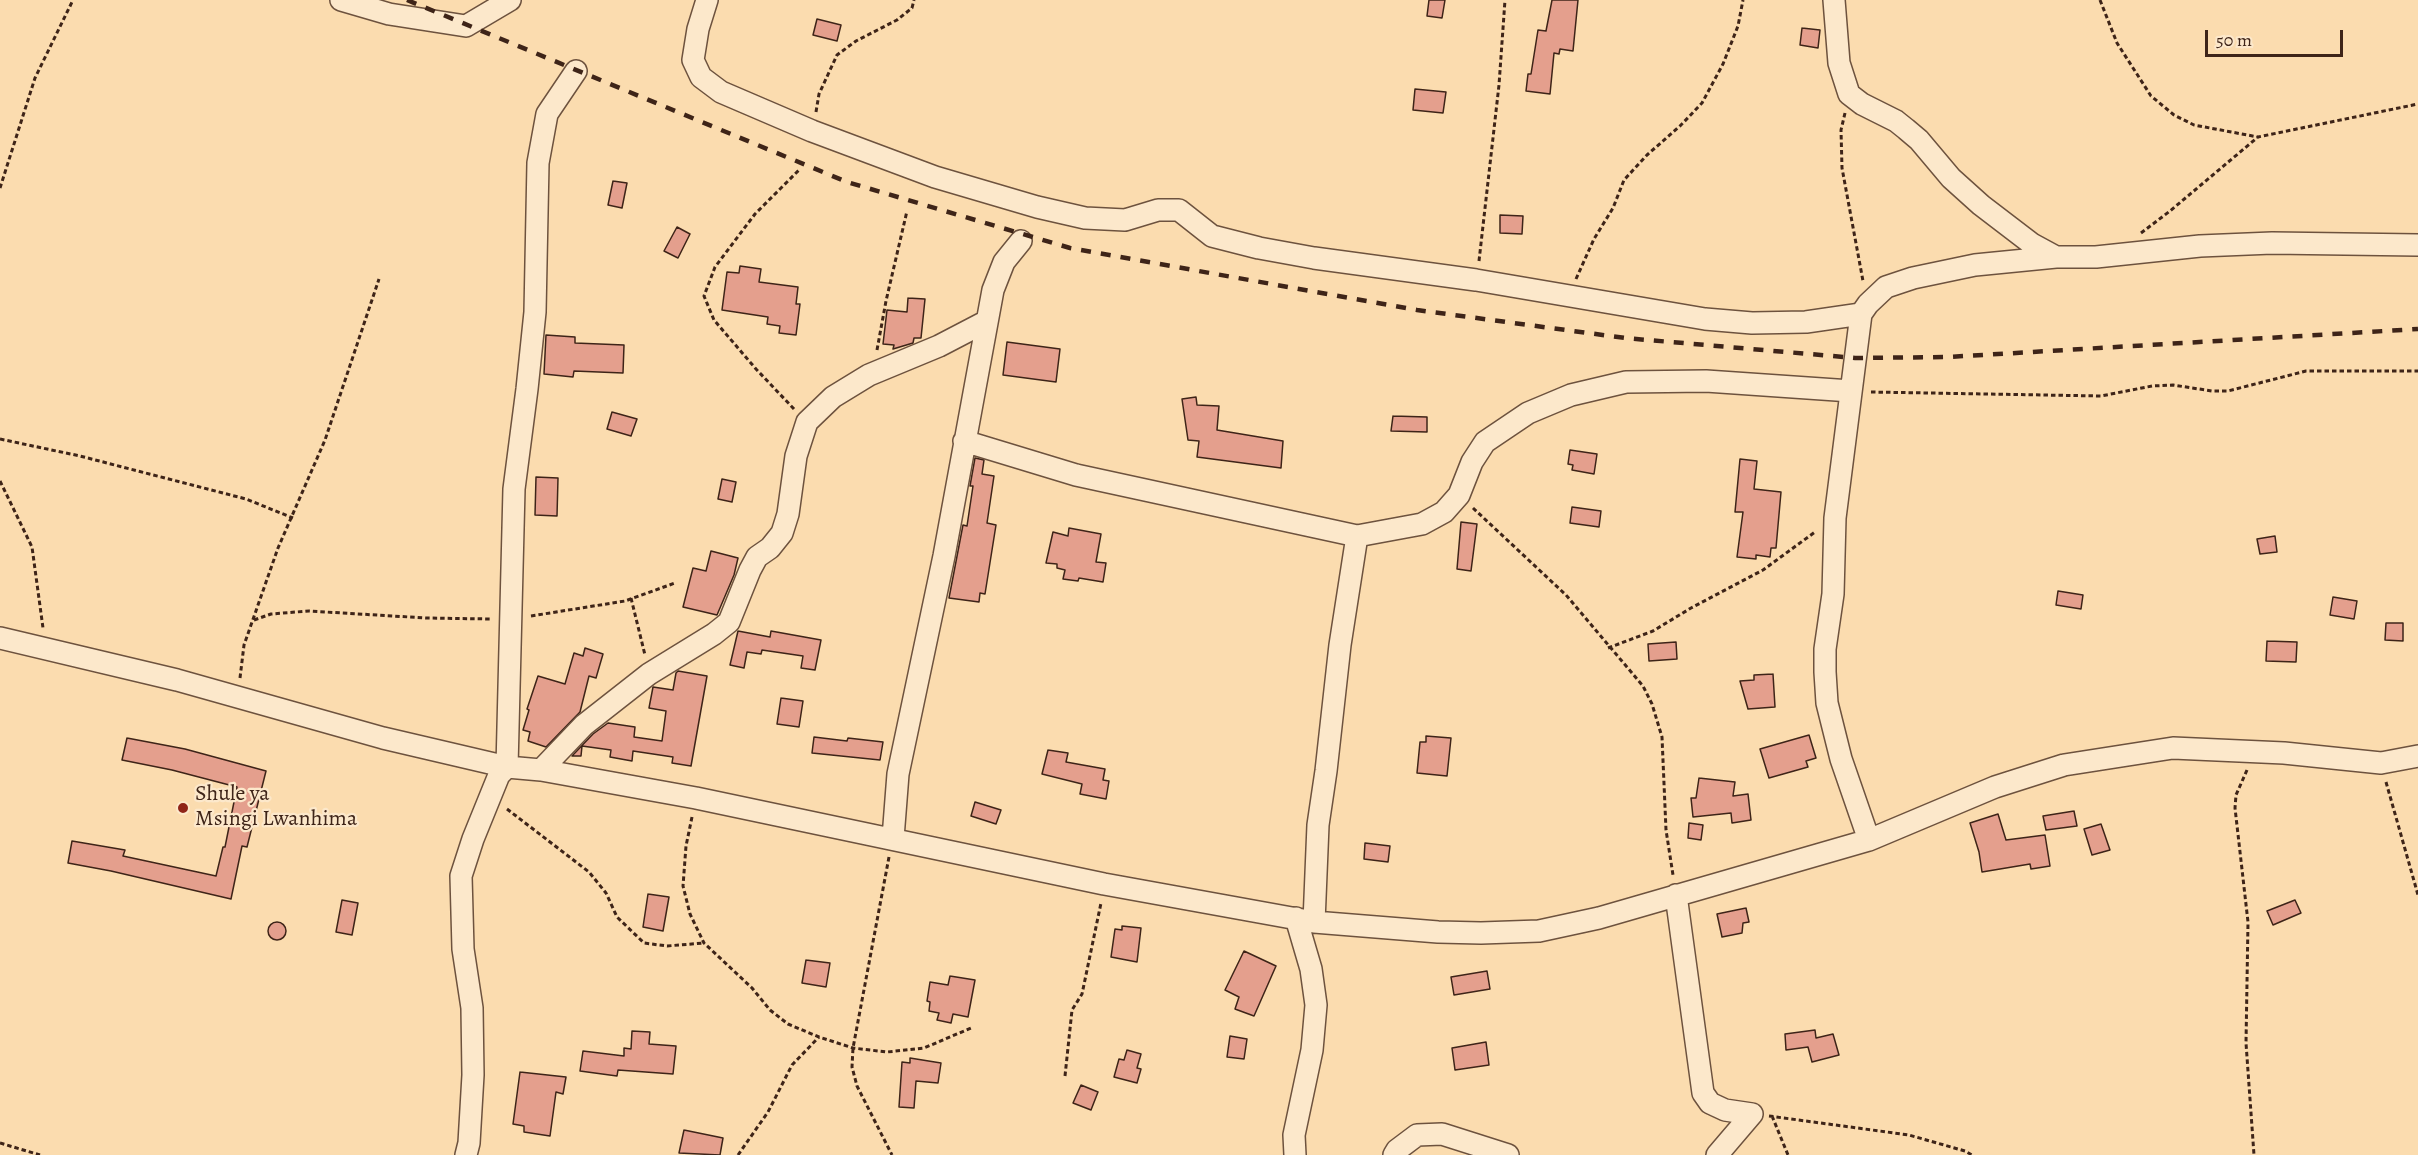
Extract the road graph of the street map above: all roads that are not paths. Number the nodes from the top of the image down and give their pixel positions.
1 (341, 0) edge
2 (510, 0) edge
3 (707, 0) edge
4 (1834, 0) edge
5 (576, 71) dead end
6 (1021, 241) dead end
7 (2418, 245) edge
8 (2056, 257) junction
9 (1864, 309) junction
10 (987, 321) junction
11 (1851, 392) junction
12 (964, 441) junction
13 (1357, 536) junction
14 (0, 638) edge
15 (2418, 756) edge
16 (507, 767) junction
17 (541, 770) junction
18 (893, 838) junction
19 (1869, 840) junction
20 (1676, 895) junction
21 (1305, 920) junction
22 (466, 1155) edge
23 (1295, 1155) edge
24 (1394, 1155) edge
25 (1508, 1155) edge
26 (1717, 1155) edge

1 - 2 street
3 - 9 street
4 - 8 street
5 - 16 street
6 - 10 street
7 - 8 street
8 - 9 street
9 - 11 street
10 - 12 street
10 - 17 street
11 - 13 street
11 - 19 street
12 - 13 street
12 - 18 street
13 - 21 street
14 - 16 street
15 - 19 street
16 - 17 street
16 - 22 street
17 - 18 street
18 - 21 street
19 - 20 street
20 - 21 street
20 - 26 street
21 - 23 street
24 - 25 street

